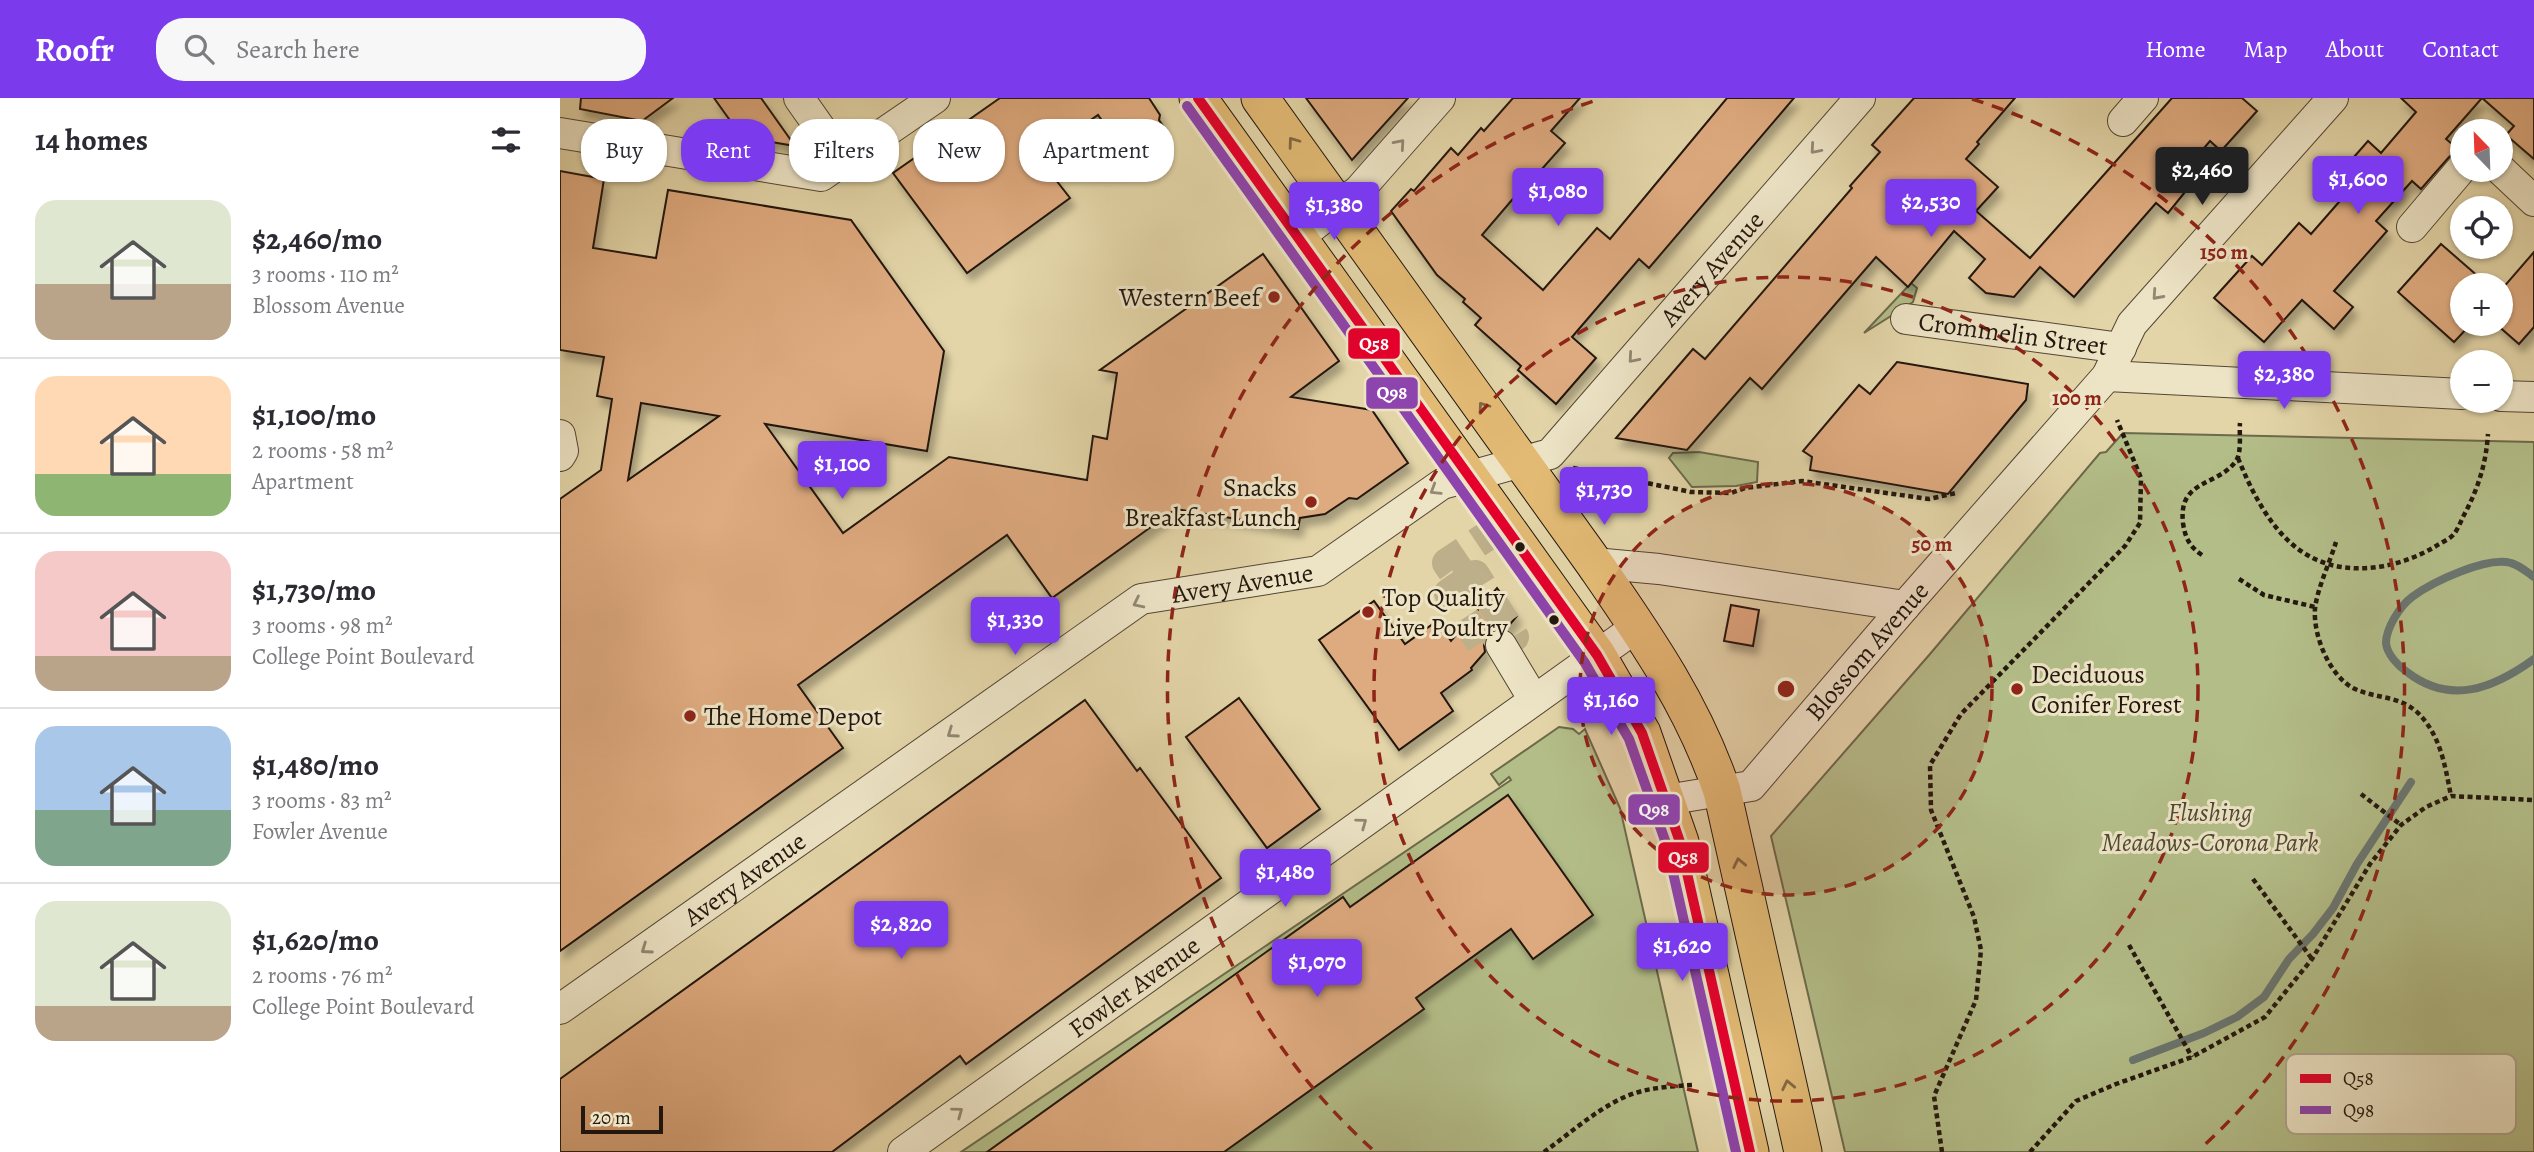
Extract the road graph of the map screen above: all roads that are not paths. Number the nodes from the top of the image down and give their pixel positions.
1 (799, 98) edge
2 (935, 98) edge
3 (1198, 98) edge
4 (1260, 98) edge
5 (1440, 98) edge
6 (1860, 98) edge
7 (2143, 98) edge
8 (2333, 98) edge
9 (814, 119) edge
10 (2123, 121) dead end
11 (899, 123) edge
12 (560, 133) edge
13 (789, 171) edge
14 (2513, 181) edge
15 (2450, 182) edge
16 (2534, 201) edge
17 (1339, 206) junction
18 (2412, 227) dead end
19 (1298, 237) junction
20 (1906, 319) dead end
21 (2121, 348) junction
22 (2107, 376) junction
23 (2450, 393) edge
24 (2513, 396) edge
25 (2534, 397) edge
26 (560, 435) edge
27 (560, 456) edge
28 (1522, 462) junction
29 (1471, 477) junction
30 (1594, 563) junction
31 (1905, 606) junction
32 (1638, 626) junction
33 (1501, 645) dead end
34 (1597, 655) junction
35 (1534, 700) junction
36 (1722, 791) junction
37 (1666, 800) junction
38 (560, 1009) edge
39 (903, 1152) edge
40 (1750, 1152) edge
41 (1802, 1152) edge

1 - 9 street
2 - 11 street
3 - 19 main road
17 -> 4 main road
17 -> 5 street
6 -> 28 street, Avery Avenue
7 - 10 street
8 -> 21 street, Blossom Avenue
12 - 13 street
14 - 16 street
15 - 18 street
17 - 19 street
28 -> 17 main road
19 - 29 main road
20 - 21 street, Crommelin Street
21 - 22 street, Blossom Avenue
22 - 23 street, Crommelin Street
22 - 31 street, Blossom Avenue
24 - 25 street
26 - 27 street
28 - 29 street, Avery Avenue
28 - 30 main road
29 - 34 main road
29 -> 38 street, Avery Avenue
30 - 31 street
30 - 32 main road
31 - 36 street, Blossom Avenue
32 - 34 street, Fowler Avenue
32 - 36 main road
33 - 35 street
34 - 35 street, Fowler Avenue
34 - 37 main road
39 -> 35 street, Fowler Avenue
36 - 37 street, Blossom Avenue
41 -> 36 main road
37 - 40 main road

